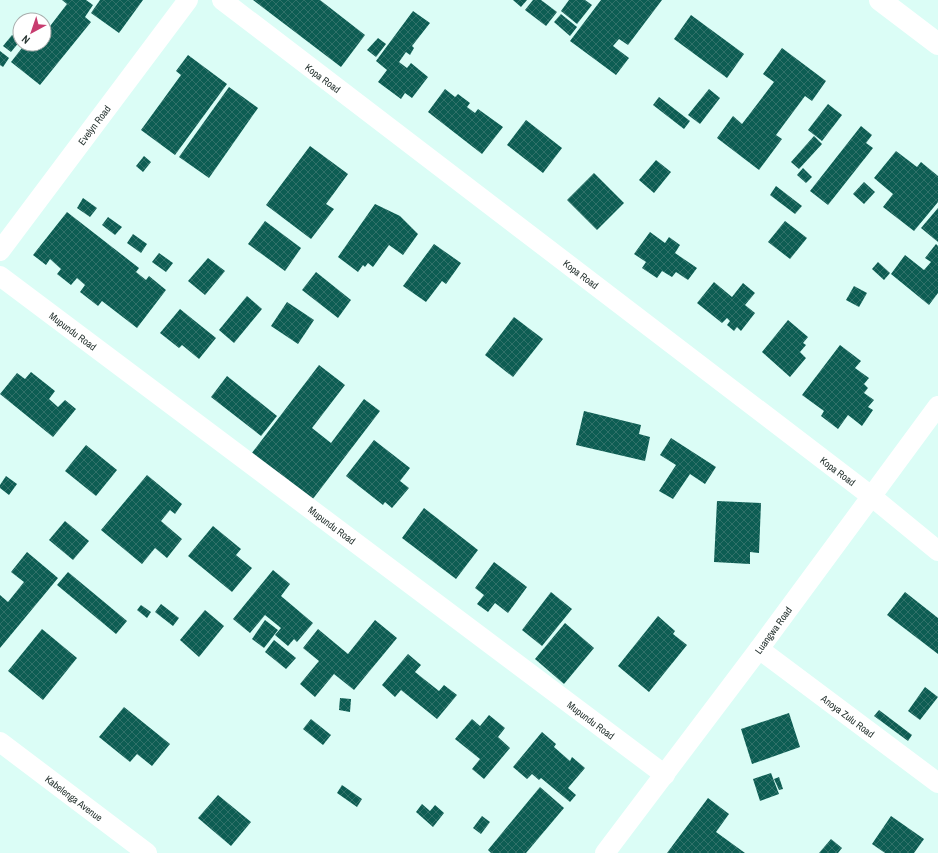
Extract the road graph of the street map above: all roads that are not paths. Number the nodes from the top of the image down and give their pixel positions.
1 (188, 0) edge
2 (222, 0) edge
3 (880, 0) edge
4 (938, 44) edge
5 (0, 251) edge
6 (0, 276) edge
7 (938, 406) edge
8 (871, 496) junction
9 (938, 551) edge
10 (759, 649) junction
11 (0, 742) edge
12 (665, 775) junction
13 (938, 783) edge
14 (147, 853) edge
15 (605, 853) edge

1 - 5 street, Evelyn Road
2 - 8 street, Kopa Road
3 - 4 main road
6 - 12 street, Mupundu Road
7 - 8 street, Luangwa Road
8 - 9 street, Kopa Road
8 - 10 street, Luangwa Road
10 - 12 street, Luangwa Road
10 - 13 street, Anoya Zulu Road
11 - 14 street, Kabelenga Avenue
12 - 15 street, Luangwa Road

